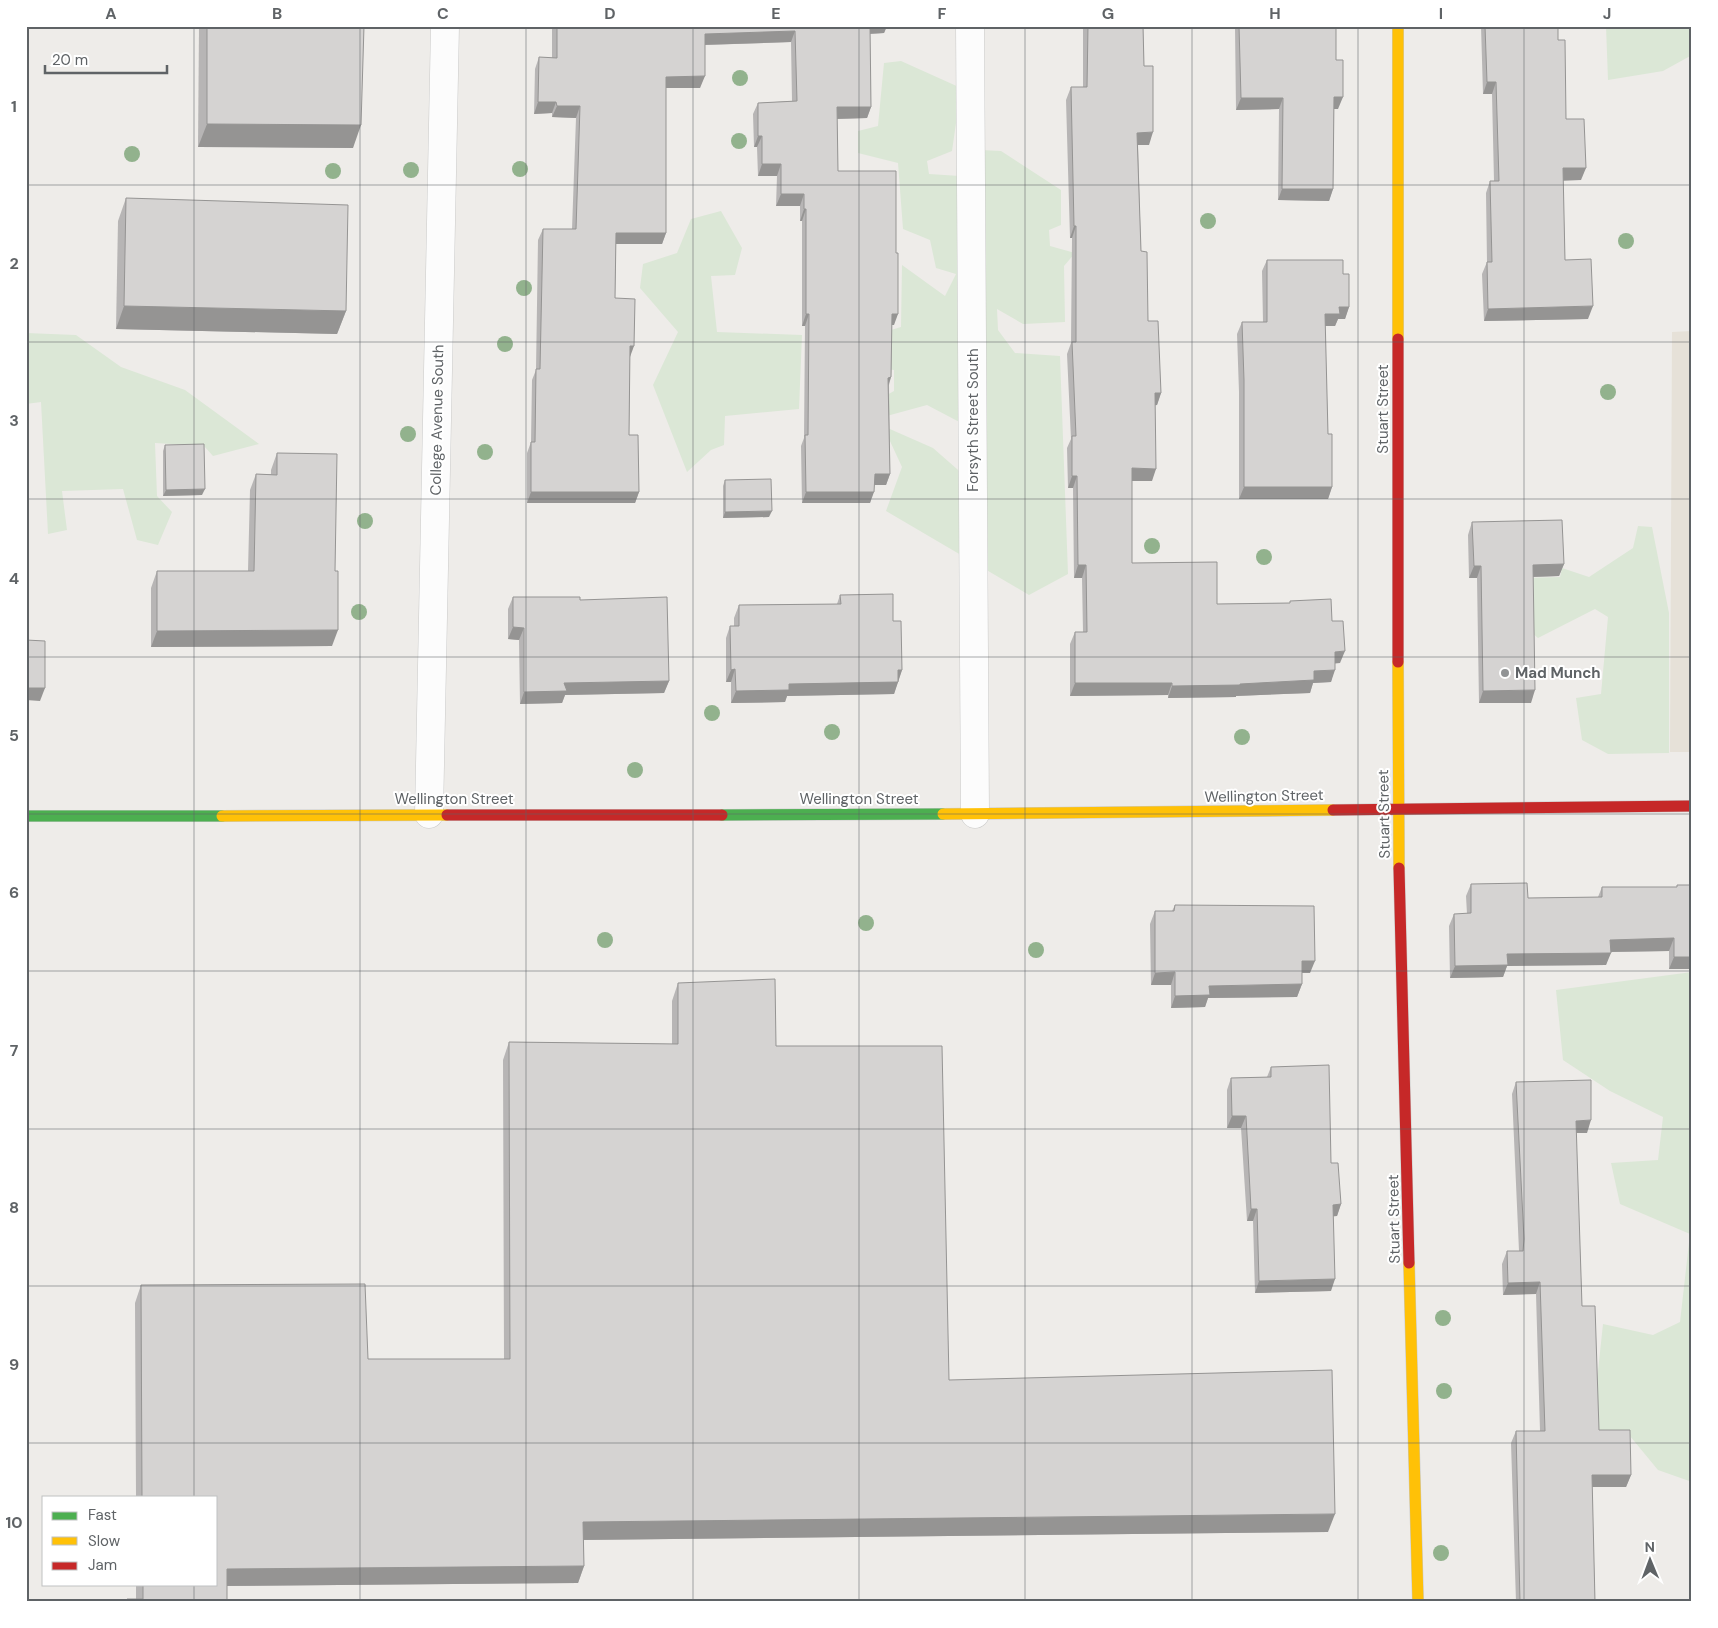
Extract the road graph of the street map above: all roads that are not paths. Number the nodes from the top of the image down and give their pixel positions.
1 (445, 26) edge
2 (970, 26) edge
3 (1398, 26) edge
4 (1692, 806) edge
5 (1398, 810) junction
6 (430, 814) junction
7 (975, 814) junction
8 (26, 816) edge
9 (1418, 1602) edge

1 - 6 street, College Avenue South
2 - 7 street, Forsyth Street South
3 - 5 main road, Stuart Street
4 - 5 main road, Wellington Street
5 - 7 main road, Wellington Street
5 - 9 main road, Stuart Street
6 - 7 main road, Wellington Street
6 - 8 main road, Wellington Street

